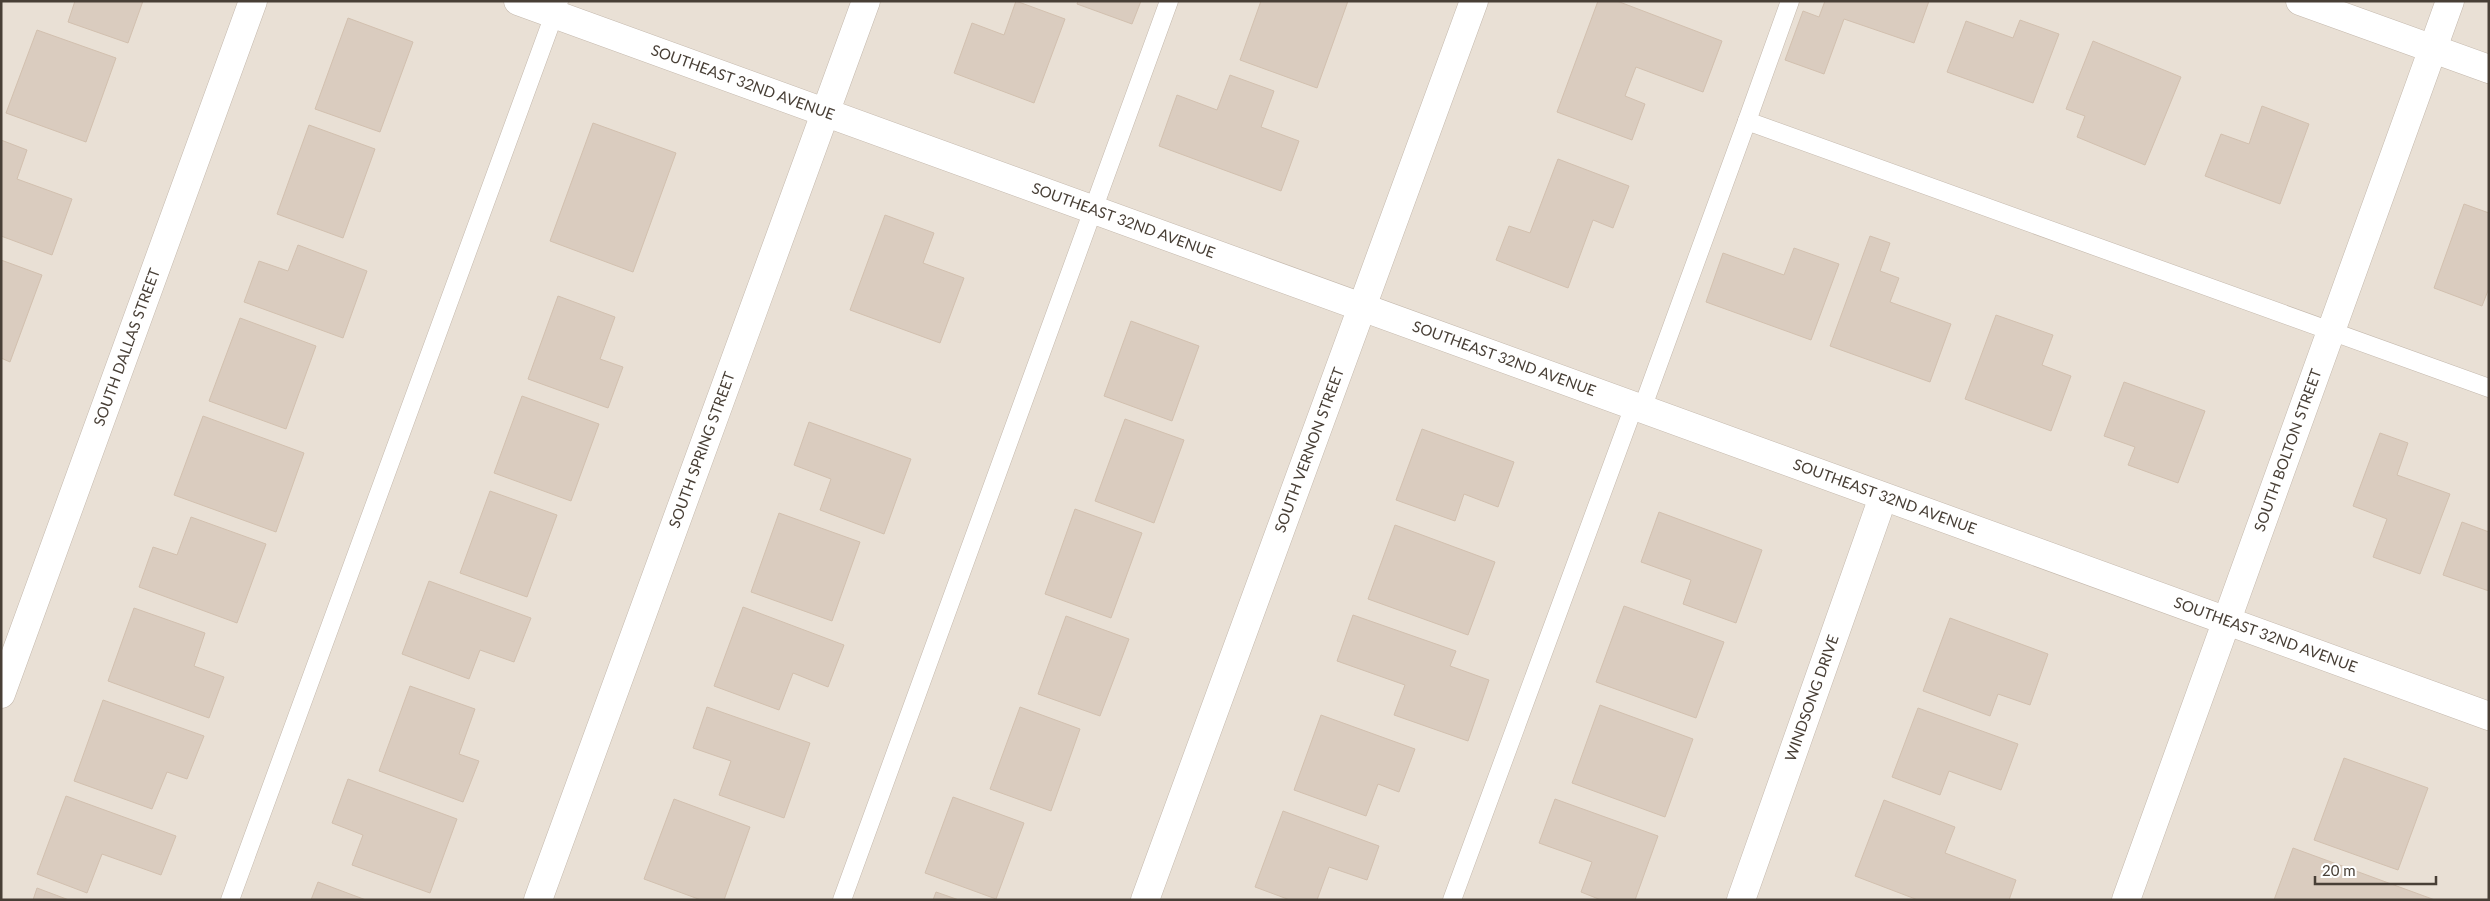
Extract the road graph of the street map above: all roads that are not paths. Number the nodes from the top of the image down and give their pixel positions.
1 (253, 1) edge
2 (518, 1) edge
3 (866, 1) edge
4 (1169, 1) edge
5 (1474, 1) edge
6 (1790, 1) edge
7 (2300, 1) edge
8 (2450, 1) edge
9 (557, 8) edge
10 (2432, 49) junction
11 (2489, 69) edge
12 (826, 113) junction
13 (1747, 121) junction
14 (1094, 210) junction
15 (1360, 307) junction
16 (2331, 331) junction
17 (2489, 388) edge
18 (1638, 407) junction
19 (1883, 497) junction
20 (2227, 621) junction
21 (1, 694) edge
22 (2489, 716) edge
23 (230, 900) edge
24 (538, 900) edge
25 (842, 900) edge
26 (1145, 900) edge
27 (1452, 900) edge
28 (1741, 900) edge
29 (2126, 900) edge

1 - 21 street, SOUTH DALLAS STREET
2 - 9 street, SOUTHEAST 32ND AVENUE
3 - 12 street, SOUTH SPRING STREET
4 - 14 lane
5 - 15 street, SOUTH VERNON STREET
6 - 13 lane
7 - 10 street
8 - 10 street, SOUTH BOLTON STREET
9 - 12 street, SOUTHEAST 32ND AVENUE
9 - 23 lane
10 - 11 street
10 - 16 street, SOUTH BOLTON STREET
12 - 14 street, SOUTHEAST 32ND AVENUE
12 - 24 street, SOUTH SPRING STREET
13 - 16 lane
13 - 18 lane
14 - 15 street, SOUTHEAST 32ND AVENUE
14 - 25 lane
15 - 18 street, SOUTHEAST 32ND AVENUE
15 - 26 street, SOUTH VERNON STREET
16 - 17 lane
16 - 20 street, SOUTH BOLTON STREET
18 - 19 street, SOUTHEAST 32ND AVENUE
18 - 27 lane
19 - 20 street, SOUTHEAST 32ND AVENUE
19 - 28 street, WINDSONG DRIVE
20 - 22 street, SOUTHEAST 32ND AVENUE
20 - 29 street, SOUTH BOLTON STREET

